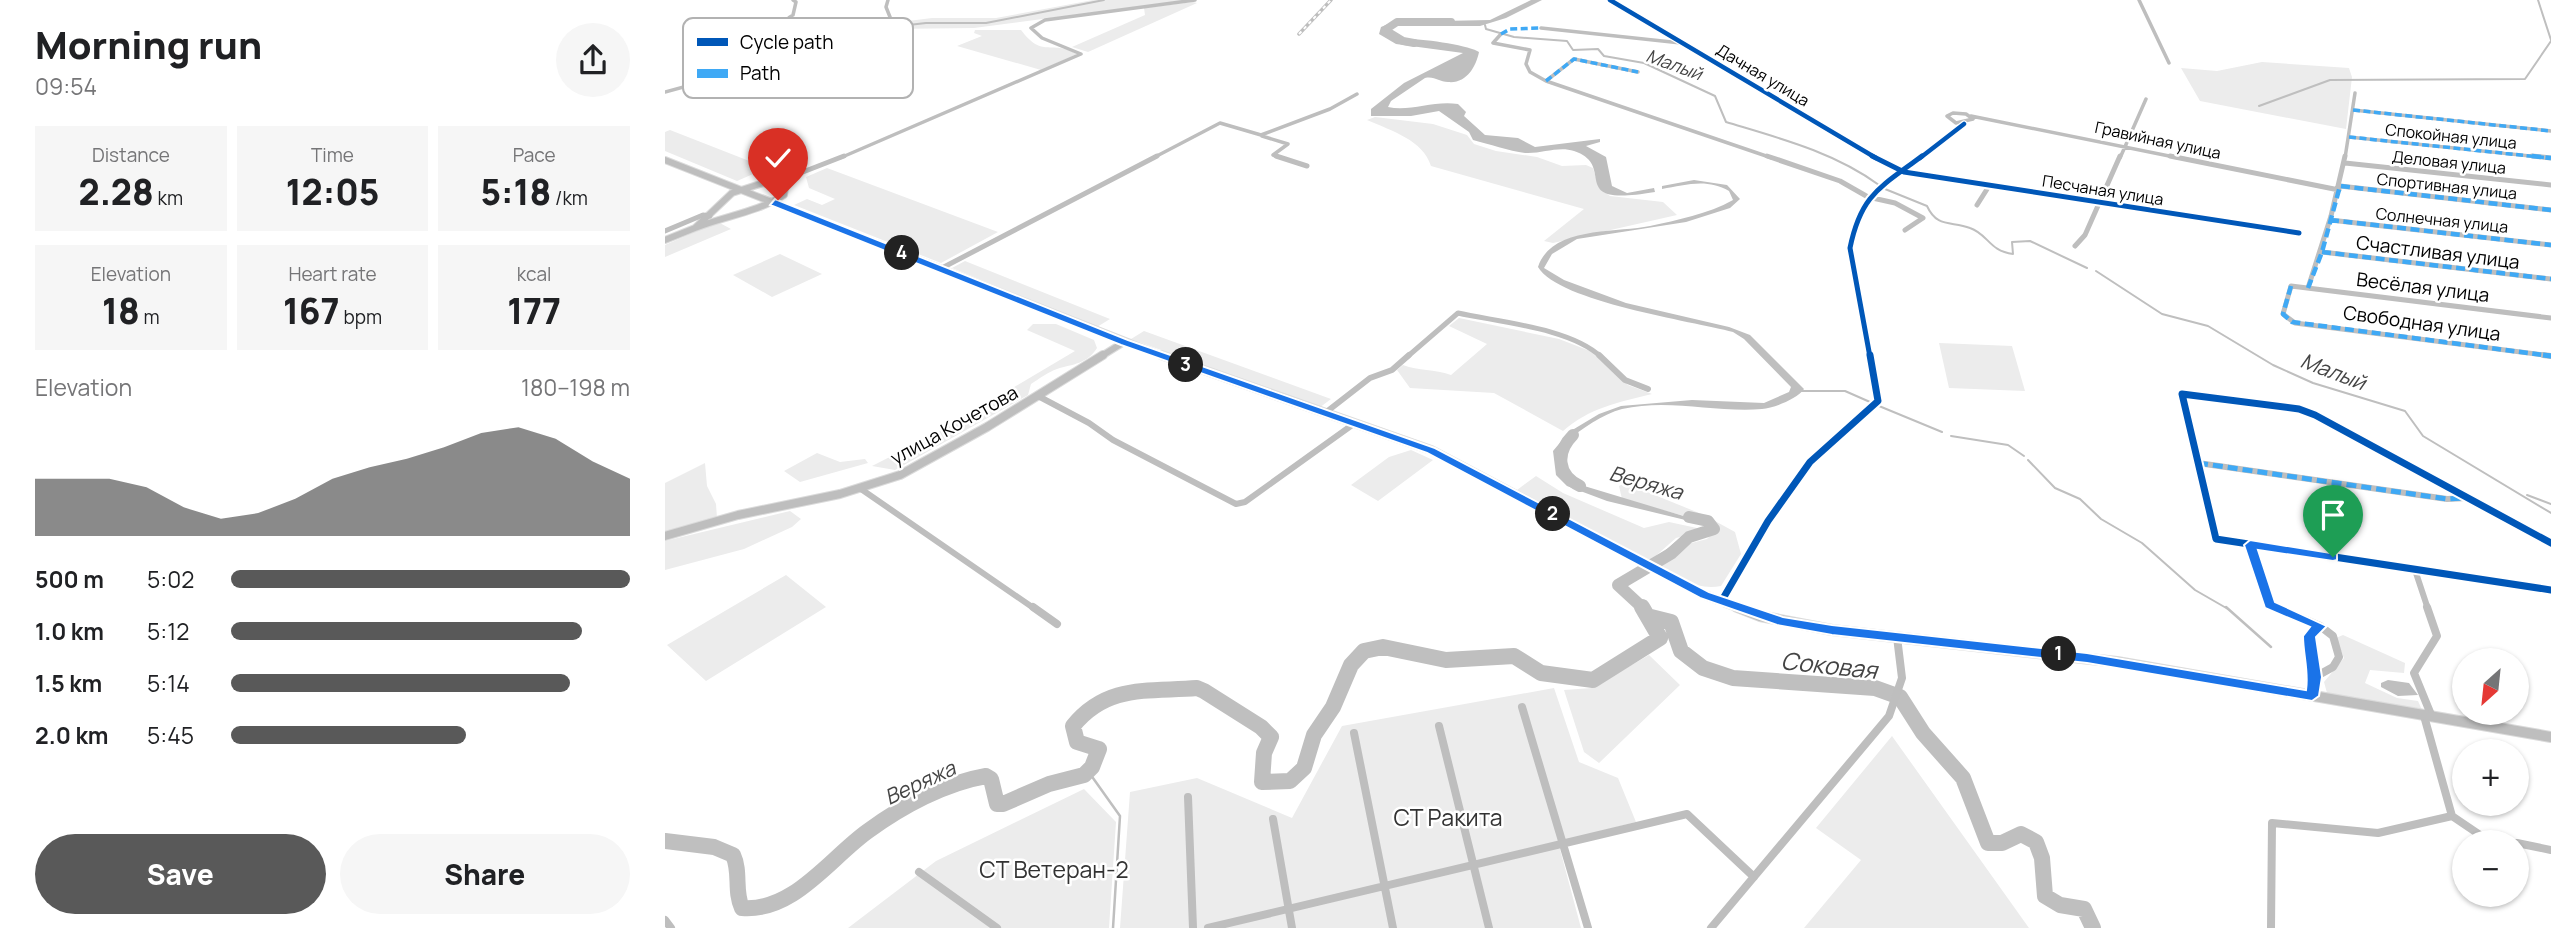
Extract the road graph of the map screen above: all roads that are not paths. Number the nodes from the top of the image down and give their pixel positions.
1 (793, 0) edge
2 (888, 0) edge
3 (1195, 0) edge
4 (1610, 0) edge
5 (2139, 0) edge
6 (786, 18) edge
7 (890, 18) edge
8 (1541, 28) dead end
9 (1501, 34) dead end
10 (1683, 43) junction
11 (2169, 63) dead end
12 (1638, 72) dead end
13 (1546, 81) junction
14 (683, 87) edge
15 (665, 92) edge
16 (2355, 93) dead end
17 (1357, 94) dead end
18 (2146, 99) dead end
19 (2353, 110) junction
20 (1971, 116) junction
21 (1964, 124) junction
22 (2551, 131) edge
23 (1261, 135) junction
24 (2349, 138) junction
25 (2123, 146) junction
26 (2551, 158) edge
27 (665, 160) edge
28 (2345, 163) junction
29 (1307, 166) dead end
30 (1904, 172) junction
31 (798, 176) junction
32 (772, 184) junction
33 (1989, 186) junction
34 (2551, 186) edge
35 (785, 188) junction
36 (2340, 188) junction
37 (740, 190) junction
38 (1868, 197) junction
39 (2098, 202) junction
40 (723, 203) junction
41 (773, 203) junction
42 (1976, 205) dead end
43 (2551, 209) edge
44 (744, 210) junction
45 (712, 216) junction
46 (2330, 219) junction
47 (694, 229) junction
48 (1905, 230) dead end
49 (665, 231) edge
50 (2299, 233) dead end
51 (665, 240) edge
52 (2551, 245) edge
53 (2075, 246) dead end
54 (2322, 252) junction
55 (940, 269) junction
56 (2551, 279) edge
57 (2308, 288) junction
58 (2551, 318) edge
59 (2289, 321) joint
60 (1125, 342) junction
61 (2551, 356) edge
62 (1648, 389) dead end
63 (1038, 396) junction
64 (1325, 413) junction
65 (1355, 423) junction
66 (2198, 463) junction
67 (861, 489) junction
68 (2467, 498) junction
69 (665, 536) edge
70 (2551, 543) edge
71 (2250, 545) junction
72 (2415, 570) junction
73 (2551, 590) edge
74 (1721, 602) junction
75 (1057, 624) dead end
76 (2320, 626) junction
77 (1897, 637) junction
78 (2315, 677) junction
79 (2312, 696) junction
80 (1522, 707) dead end
81 (2428, 716) junction
82 (1439, 726) dead end
83 (1355, 733) dead end
84 (2551, 737) edge
85 (1188, 797) dead end
86 (2452, 816) junction
87 (1273, 819) dead end
88 (2474, 830) edge
89 (1564, 844) junction
90 (2529, 845) edge
91 (2551, 850) edge
92 (1475, 865) junction
93 (919, 872) dead end
94 (1753, 877) junction
95 (1384, 886) junction
96 (1291, 909) junction
97 (665, 920) edge
98 (671, 928) edge
99 (997, 928) edge
100 (1193, 928) edge
101 (1208, 928) edge
102 (1292, 928) edge
103 (1393, 928) edge
104 (1489, 928) edge
105 (1588, 928) edge
106 (1711, 928) edge
107 (2271, 928) edge

1 - 6 street
2 - 7 street
3 - 31 street
4 - 10 street, Дачная улица
5 - 11 street
8 - 10 street, Дачная улица
9 - 13 street
10 - 30 street, Дачная улица
12 - 13 street
13 - 38 street
14 - 15 street
16 - 19 street
17 - 23 street
18 - 25 street
19 - 22 street
19 - 24 street
20 - 21 street
20 - 21 street
20 - 25 street, Гравийная улица
21 - 30 street
23 - 29 street
23 - 55 street
24 - 26 street, Спокойная улица
24 - 28 street
25 - 36 street, Гравийная улица
25 - 39 street
27 - 37 main road
28 - 34 street, Деловая улица
28 - 36 street
30 - 33 street, Песчаная улица
30 - 38 street
31 - 32 street
31 - 35 street
32 - 35 main road
32 - 37 main road
33 - 39 street, Песчаная улица
33 - 42 street
35 - 41 main road
36 - 43 street, Спортивная улица
36 - 46 street
37 - 40 main road
37 - 41 main road
38 - 48 street
38 - 74 street
39 - 50 street, Песчаная улица
39 - 53 street
40 - 44 main road
40 - 45 main road
41 - 44 main road
41 - 55 main road
44 - 47 main road
45 - 47 main road
45 - 49 street
46 - 52 street, Солнечная улица
46 - 54 street
47 - 51 main road
54 - 56 street, Счастливая улица
54 - 57 street
55 - 60 main road
57 - 58 street, Весёлая улица
57 - 59 street, Весёлая улица
59 - 61 street, Свободная улица
60 - 63 main road, улица Кочетова
60 - 64 main road
62 - 64 street
63 - 65 street
63 - 67 main road, улица Кочетова
64 - 65 main road
65 - 74 main road
66 - 68 street
66 - 68 street
66 - 71 street
67 - 69 main road, улица Кочетова
67 - 75 street
68 - 70 street
71 - 72 street
71 - 76 street
72 - 73 street
72 - 81 street
74 - 77 main road
76 - 78 street
76 - 78 street
77 - 79 main road
77 - 94 street
78 - 79 street
79 - 81 main road
80 - 89 street
81 - 84 main road
81 - 86 street
82 - 92 street
83 - 95 street
85 - 100 street
86 - 88 street
86 - 107 street
87 - 96 street
89 - 92 street
89 - 94 street
89 - 105 street
90 - 91 street
92 - 95 street
92 - 104 street
93 - 99 street
94 - 106 street
95 - 96 street
95 - 103 street
96 - 101 street
96 - 102 street
97 - 98 street

